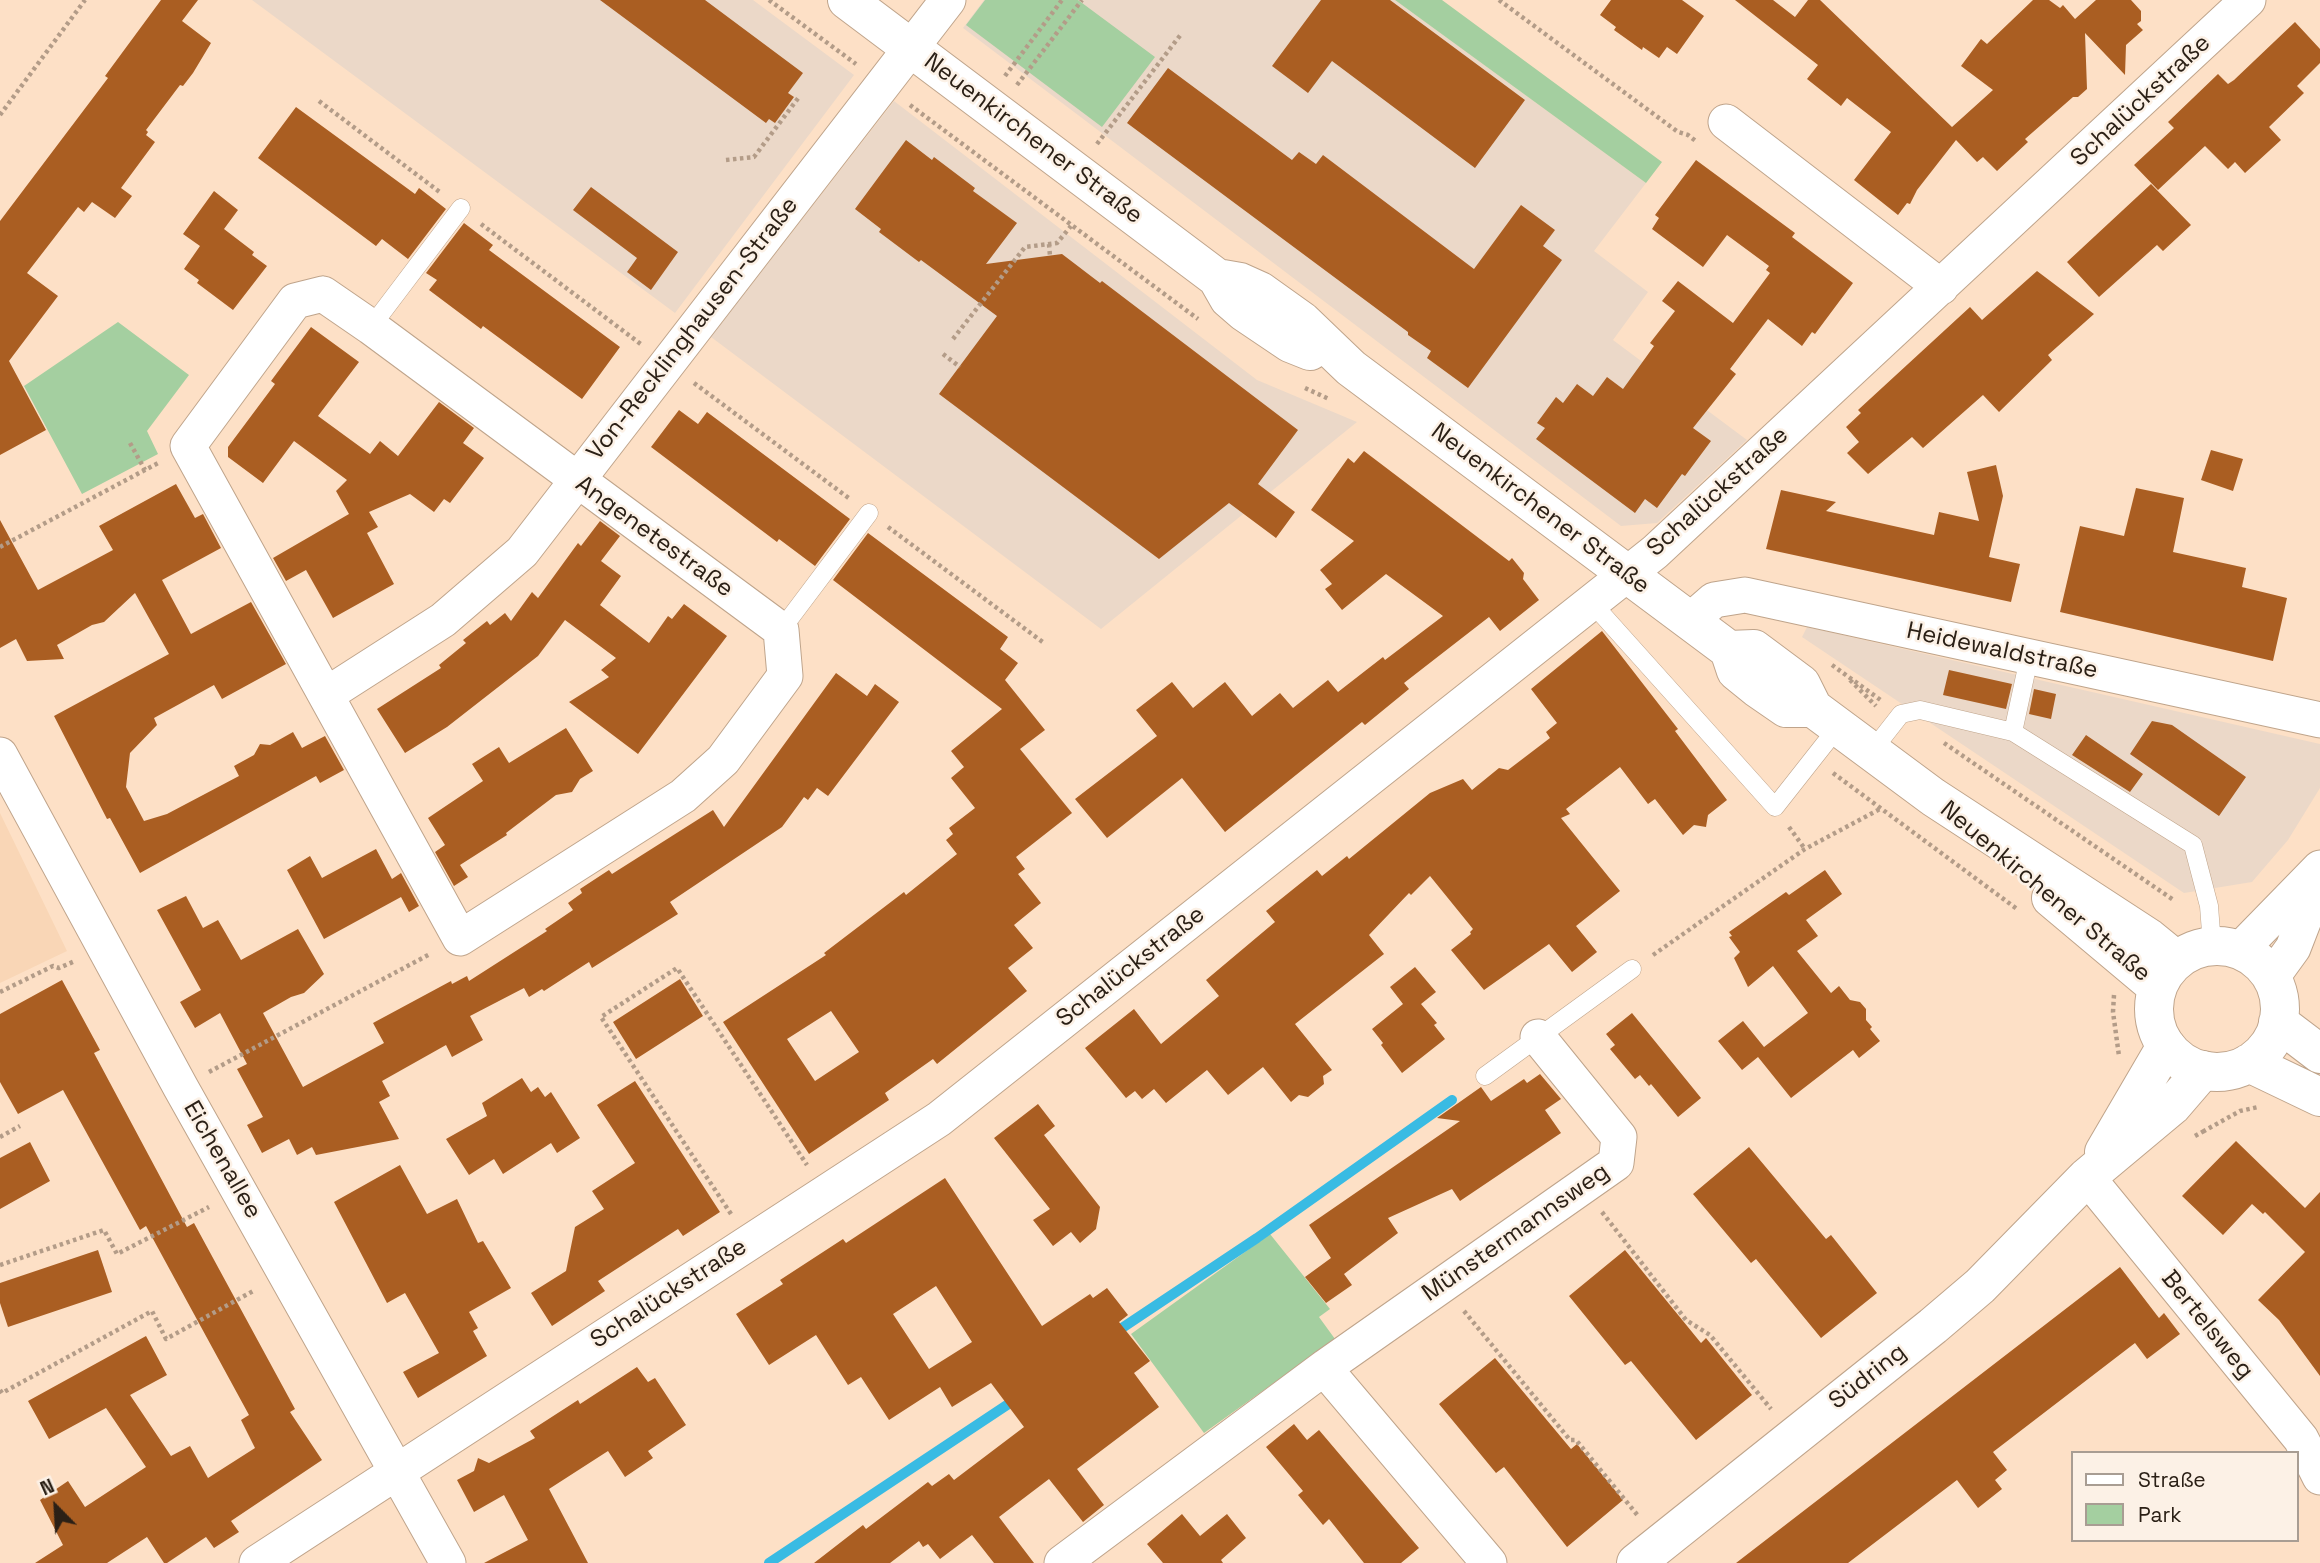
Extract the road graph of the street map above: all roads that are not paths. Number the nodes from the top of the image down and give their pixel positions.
1 (848, 0) edge
2 (948, 0) edge
3 (2248, 0) edge
4 (911, 47) junction
5 (1726, 122) dead end
6 (461, 208) dead end
7 (1941, 287) junction
8 (371, 327) junction
9 (576, 480) junction
10 (869, 513) dead end
11 (1626, 573) junction
12 (1592, 603) junction
13 (1691, 620) junction
14 (781, 630) junction
15 (2029, 658) junction
16 (327, 695) junction
17 (1825, 717) junction
18 (2320, 720) edge
19 (2013, 732) junction
20 (1872, 751) junction
21 (0, 755) edge
22 (2320, 868) edge
23 (2320, 878) edge
24 (2226, 948) junction
25 (1632, 969) road end
26 (2167, 973) junction
27 (2272, 977) junction
28 (2278, 1022) junction
29 (1538, 1037) junction
30 (2166, 1046) junction
31 (2320, 1054) edge
32 (2249, 1063) junction
33 (2203, 1070) junction
34 (1485, 1076) dead end
35 (2320, 1097) edge
36 (2087, 1177) junction
37 (1324, 1368) junction
38 (397, 1470) junction
39 (2320, 1477) edge
40 (257, 1563) edge
41 (448, 1563) edge
42 (1062, 1563) edge
43 (1489, 1563) edge
44 (1636, 1563) edge

1 - 4 main road, Neuenkirchener Straße
2 - 4 street, Von-Recklinghausen-Straße
3 - 7 street, Schalückstraße
4 - 9 street, Von-Recklinghausen-Straße
4 - 11 main road, Neuenkirchener Straße
5 - 7 street
6 - 8 lane
7 - 11 street, Schalückstraße
8 - 9 street, Angenetestraße
8 - 16 street, Angenetestraße
9 - 14 street, Angenetestraße
9 - 16 street, Von-Recklinghausen-Straße
10 - 14 lane
11 - 12 street, Schalückstraße
11 - 13 main road, Neuenkirchener Straße
12 - 17 lane
12 - 38 street, Schalückstraße
13 - 15 street, Heidewaldstraße
13 - 17 main road, Neuenkirchener Straße
14 - 16 street
15 - 18 street, Heidewaldstraße
15 - 19 lane
17 - 20 main road, Neuenkirchener Straße
19 - 20 lane
19 - 24 lane
20 - 26 main road, Neuenkirchener Straße
21 - 38 street, Eichenallee
22 - 24 street
23 - 27 street
24 - 26 main road
24 - 27 main road
25 - 29 lane
26 - 30 main road
27 - 28 main road
28 - 31 main road
28 - 32 main road
29 - 34 lane
29 - 37 street, Münstermannsweg
30 - 33 main road
30 - 36 main road, Südring
32 - 33 main road
32 - 35 main road
33 - 36 main road, Südring
36 - 39 street, Bertelsweg
36 - 44 main road, Südring
37 - 42 street, Münstermannsweg
37 - 43 street
38 - 40 street, Schalückstraße
38 - 41 street, Eichenallee

